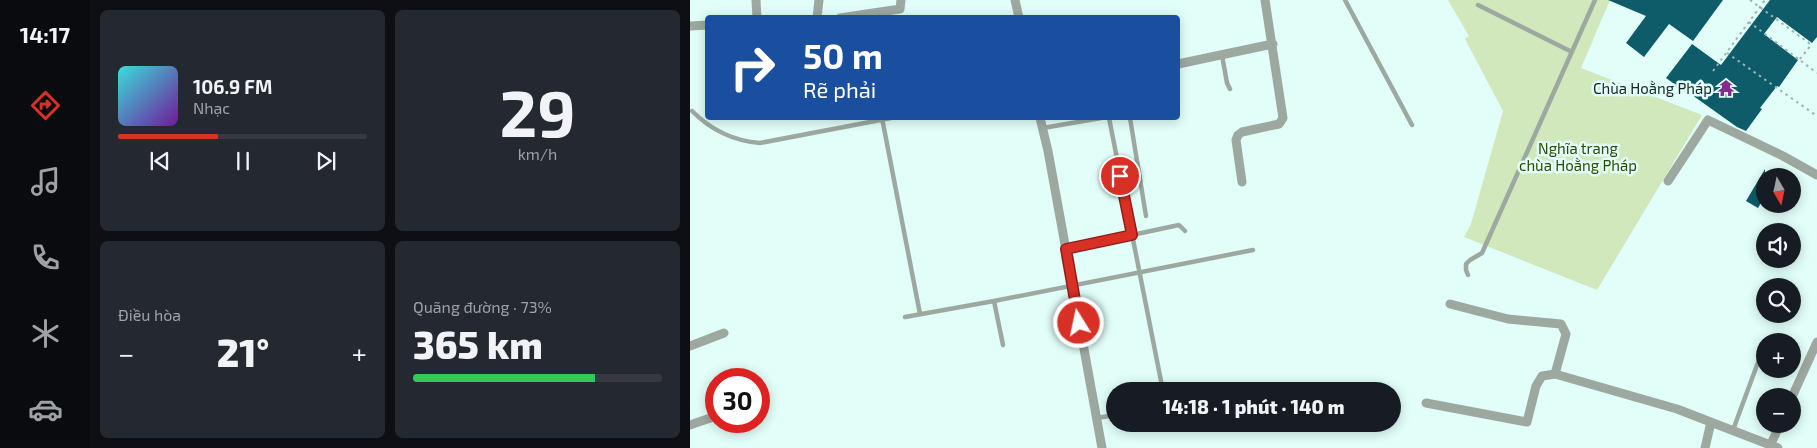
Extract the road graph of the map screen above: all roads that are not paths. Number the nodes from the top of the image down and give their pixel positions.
1 (756, 0) edge
2 (819, 0) edge
3 (901, 0) edge
4 (1016, 0) edge
5 (1265, 0) edge
6 (1345, 0) edge
7 (1595, 0) edge
8 (1478, 5) dead end
9 (757, 15) edge
10 (817, 15) edge
11 (860, 15) edge
12 (1018, 15) edge
13 (705, 25) edge
14 (690, 26) edge
15 (1273, 44) junction
16 (1572, 52) junction
17 (1222, 54) junction
18 (1180, 64) edge
19 (1230, 89) dead end
20 (692, 111) dead end
21 (872, 120) edge
22 (882, 120) edge
23 (1041, 120) edge
24 (1089, 120) edge
25 (1109, 120) edge
26 (1130, 120) edge
27 (1412, 125) dead end
28 (1043, 128) junction
29 (1817, 175) edge
30 (1668, 181) dead end
31 (1242, 182) dead end
32 (1146, 216) dead end
33 (1185, 231) dead end
34 (1132, 235) junction
35 (1066, 249) junction
36 (1254, 250) dead end
37 (1139, 272) junction
38 (1468, 275) dead end
39 (1072, 285) junction
40 (994, 301) junction
41 (1450, 304) dead end
42 (920, 314) junction
43 (905, 317) dead end
44 (724, 333) dead end
45 (1817, 342) edge
46 (1003, 345) dead end
47 (690, 346) edge
48 (1756, 369) edge
49 (1555, 374) junction
50 (1161, 382) edge
51 (1796, 388) edge
52 (1426, 403) dead end
53 (1106, 416) edge
54 (1097, 418) junction
55 (705, 420) edge
56 (1711, 422) junction
57 (690, 425) edge
58 (1733, 430) junction
59 (1778, 433) edge
60 (1774, 446) edge
61 (1102, 448) edge
62 (1705, 448) edge

1 - 9 street
2 - 10 street
3 - 11 street
4 - 12 street
5 - 15 street
6 - 27 lane
7 - 16 lane
8 - 16 lane
13 - 14 street
15 - 17 street
15 - 31 street
16 - 38 lane
17 - 18 street
17 - 19 lane
20 - 21 lane
22 - 42 lane
23 - 28 street
24 - 28 lane
25 - 34 lane
26 - 32 lane
28 - 35 street
29 - 30 street
33 - 34 lane
34 - 35 lane
34 - 37 lane
35 - 39 street
36 - 37 lane
37 - 39 lane
37 - 50 lane
39 - 40 lane
39 - 54 street
40 - 42 lane
40 - 46 lane
41 - 49 street
42 - 43 lane
44 - 47 street
45 - 51 street
48 - 58 lane
49 - 52 street
49 - 56 street
53 - 54 lane
54 - 61 street
55 - 57 street
56 - 58 street
56 - 62 street
58 - 60 street
59 - 60 street

